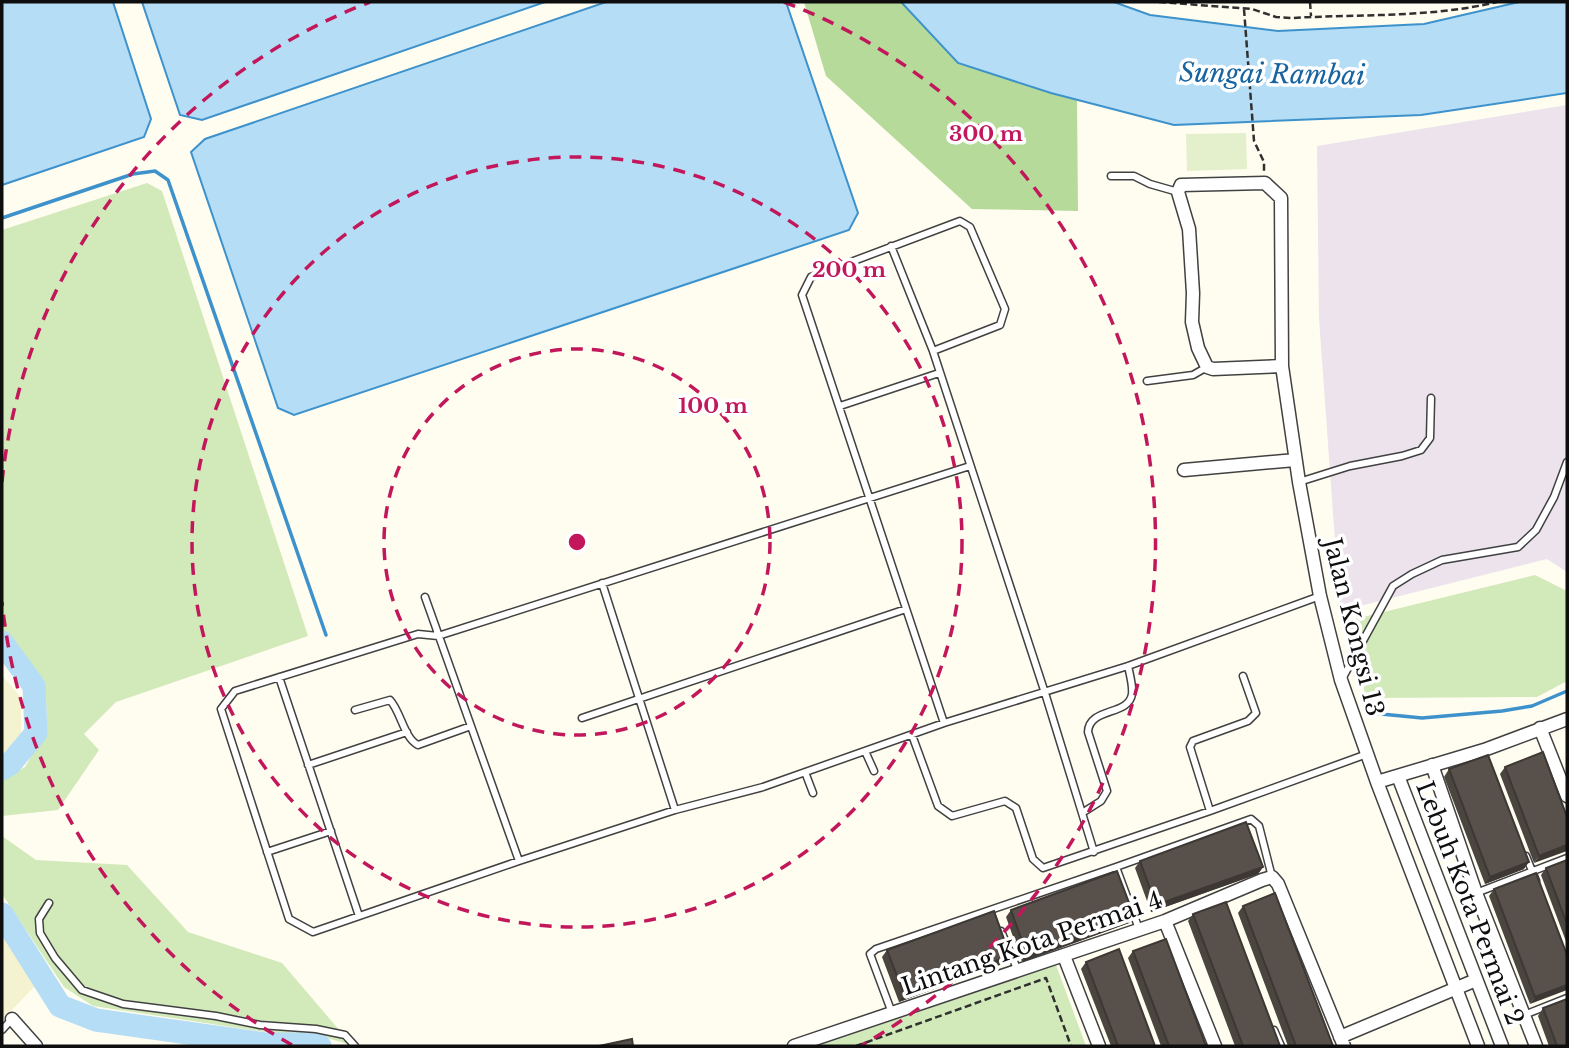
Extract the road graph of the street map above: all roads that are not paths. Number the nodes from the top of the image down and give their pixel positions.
1 (1111, 176) dead end
2 (1178, 192) junction
3 (891, 246) junction
4 (933, 351) junction
5 (1282, 366) junction
6 (1207, 367) junction
7 (939, 373) junction
8 (1147, 381) dead end
9 (1431, 398) dead end
10 (840, 406) junction
11 (1295, 460) junction
12 (1567, 463) edge
13 (970, 466) junction
14 (1184, 470) dead end
15 (1298, 482) junction
16 (868, 498) junction
17 (602, 583) junction
18 (1320, 596) junction
19 (425, 597) dead end
20 (906, 609) junction
21 (438, 636) junction
22 (1128, 666) junction
23 (1243, 676) dead end
24 (279, 677) junction
25 (1341, 680) junction
26 (1045, 693) junction
27 (639, 698) junction
28 (355, 709) dead end
29 (582, 718) dead end
30 (1567, 719) edge
31 (944, 723) junction
32 (471, 726) junction
33 (1541, 728) junction
34 (407, 732) junction
35 (912, 735) junction
36 (865, 751) junction
37 (1367, 754) junction
38 (309, 765) junction
39 (1432, 765) junction
40 (874, 771) dead end
41 (805, 772) junction
42 (1398, 776) junction
43 (1564, 781) edge
44 (1377, 782) junction
45 (813, 793) dead end
46 (1567, 796) edge
47 (675, 810) junction
48 (1210, 811) junction
49 (1082, 813) junction
50 (331, 831) junction
51 (1523, 847) edge
52 (267, 852) junction
53 (1094, 852) junction
54 (1567, 858) edge
55 (519, 861) junction
56 (1116, 867) junction
57 (1533, 872) junction
58 (1275, 881) junction
59 (1538, 884) edge
60 (1476, 892) junction
61 (49, 903) dead end
62 (991, 908) junction
63 (359, 916) junction
64 (1164, 921) junction
65 (1139, 929) junction
66 (1064, 956) junction
67 (1018, 971) junction
68 (1476, 980) junction
69 (1456, 989) junction
70 (1567, 998) edge
71 (892, 1013) junction
72 (1524, 1015) junction
73 (12, 1019) joint
74 (1271, 1022) edge
75 (2, 1030) edge
76 (1342, 1042) edge
77 (36, 1046) edge
78 (355, 1046) edge
79 (794, 1046) edge
80 (1099, 1046) edge
81 (1215, 1046) edge
82 (1281, 1046) edge
83 (1478, 1046) edge
84 (1502, 1046) edge
85 (1536, 1046) edge

1 - 2 lane
2 - 5 street, Jalan Kongsi 13
2 - 6 street
3 - 4 lane
3 - 4 lane
3 - 10 lane
4 - 7 lane
5 - 6 street
5 - 11 street, Jalan Kongsi 13
6 - 8 lane
7 - 10 lane
7 - 13 lane
9 - 15 lane
10 - 16 lane
11 - 14 street
11 - 15 street, Jalan Kongsi 13
12 - 25 lane
13 - 16 lane
13 - 26 lane
15 - 18 street, Jalan Kongsi 13
16 - 17 lane
16 - 20 lane
17 - 21 lane
17 - 27 lane
18 - 22 lane
18 - 25 street, Jalan Kongsi 13
19 - 21 lane
20 - 27 lane
20 - 31 lane
21 - 24 lane
21 - 32 lane
22 - 26 lane
22 - 49 lane
23 - 48 lane
24 - 38 lane
24 - 52 lane
25 - 37 street, Jalan Kongsi 13
26 - 31 lane
26 - 49 lane
27 - 29 lane
27 - 47 lane
28 - 34 lane
30 - 33 street
31 - 35 lane
32 - 34 lane
32 - 55 lane
33 - 39 street
33 - 43 street
34 - 38 lane
35 - 36 lane
35 - 53 lane
36 - 40 lane
36 - 41 lane
37 - 44 street, Jalan Kongsi 13
37 - 48 lane
38 - 50 lane
39 - 42 street
39 - 60 street, Lebuh Kota Permai 2
41 - 45 lane
41 - 47 lane
42 - 44 street
42 - 68 street, Lebuh Kota Permai 2
43 - 46 street
44 - 69 street, Jalan Kongsi 13
47 - 55 lane
48 - 53 lane
49 - 53 lane
50 - 52 lane
50 - 63 lane
51 - 57 lane
52 - 63 lane
54 - 57 lane
55 - 63 lane
56 - 58 lane
56 - 62 lane
56 - 65 lane
57 - 59 lane
57 - 60 lane
58 - 64 street, Lintang Kota Permai 4
58 - 76 street
60 - 72 street, Lebuh Kota Permai 2
61 - 78 lane
62 - 67 lane
62 - 71 lane
64 - 65 street, Lintang Kota Permai 4
64 - 81 street
65 - 66 street, Lintang Kota Permai 4
66 - 67 street, Lintang Kota Permai 4
66 - 80 street
67 - 71 street, Lintang Kota Permai 4
68 - 69 street
68 - 84 street, Lebuh Kota Permai 2
69 - 76 street
69 - 83 street, Jalan Kongsi 13
70 - 72 lane
71 - 79 street, Lintang Kota Permai 4
72 - 85 street, Lebuh Kota Permai 2
73 - 75 lane
73 - 77 street
74 - 82 lane

